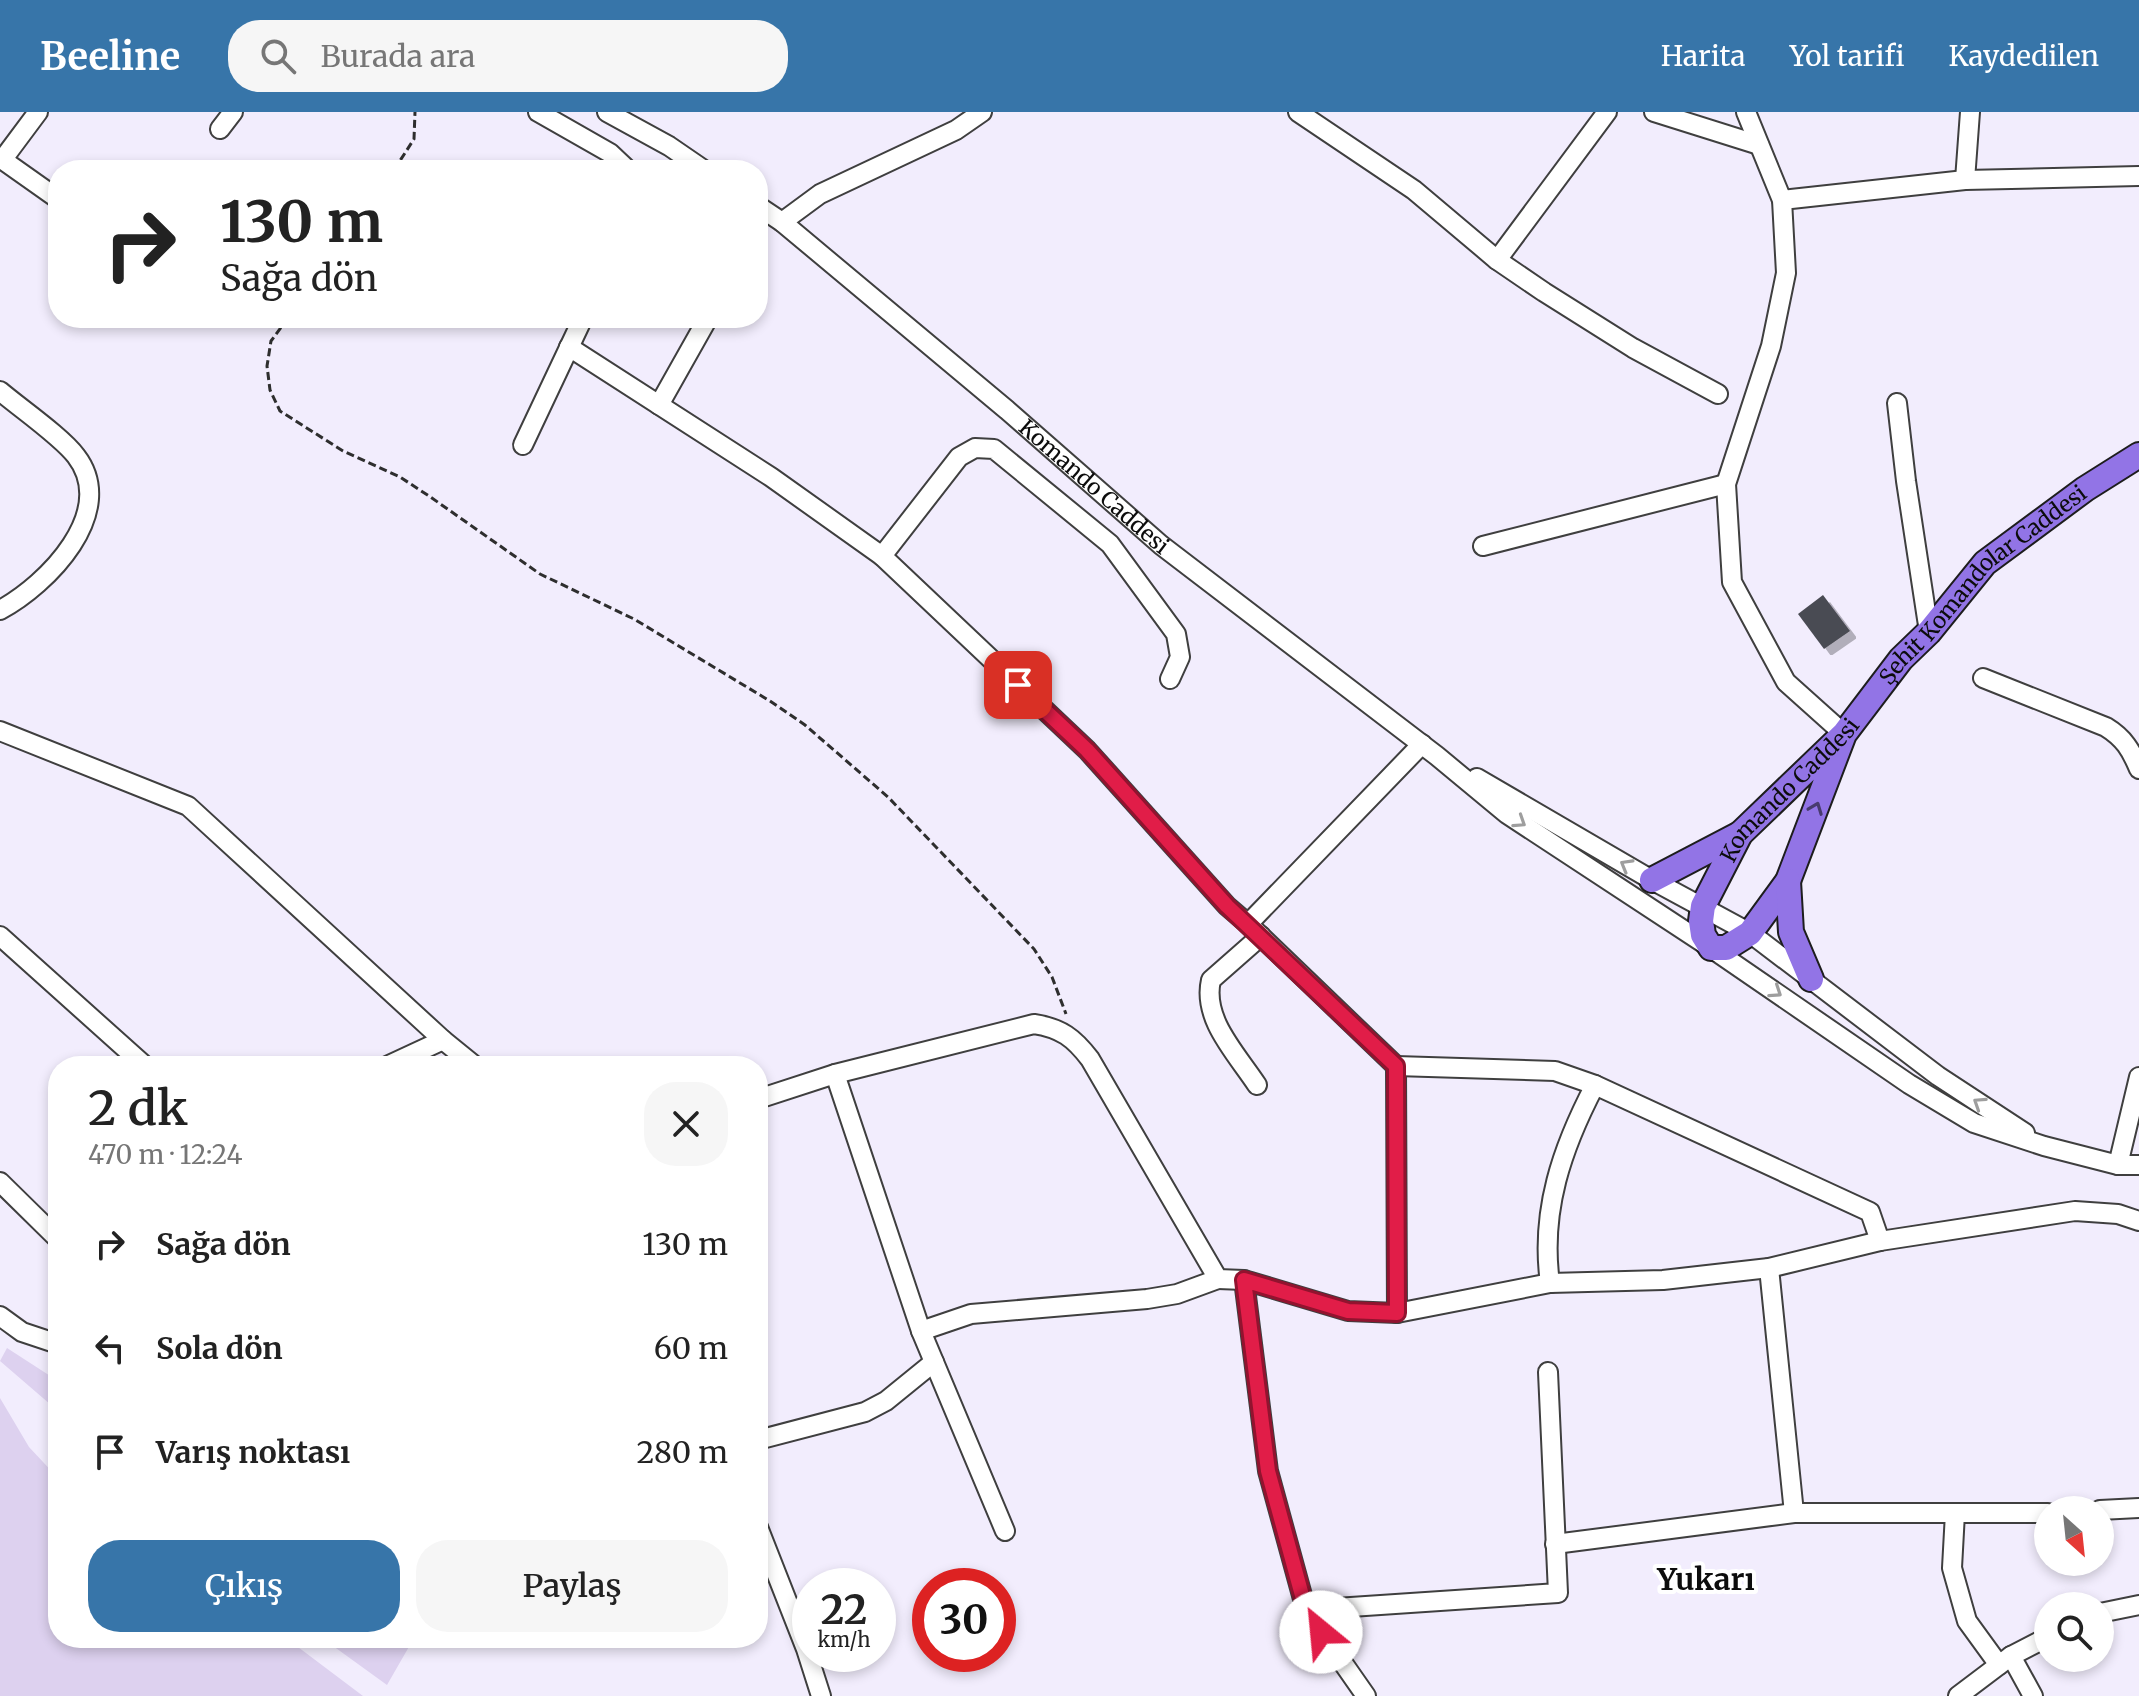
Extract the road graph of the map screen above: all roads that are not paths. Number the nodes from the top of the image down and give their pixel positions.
1 (38, 112) edge
2 (233, 112) edge
3 (538, 112) edge
4 (607, 112) edge
5 (982, 112) edge
6 (1298, 112) edge
7 (1607, 112) edge
8 (1654, 112) edge
9 (1746, 112) edge
10 (1970, 112) edge
11 (220, 129) dead end
12 (1759, 145) junction
13 (1, 158) edge
14 (617, 160) edge
15 (689, 160) edge
16 (2139, 176) edge
17 (1965, 180) junction
18 (48, 192) edge
19 (1782, 200) junction
20 (768, 213) edge
21 (782, 222) junction
22 (1497, 260) junction
23 (578, 328) edge
24 (702, 328) edge
25 (569, 347) junction
26 (0, 391) edge
27 (1718, 394) dead end
28 (1897, 403) dead end
29 (659, 405) junction
30 (523, 445) dead end
31 (2139, 455) edge
32 (1726, 484) junction
33 (1483, 546) dead end
34 (882, 556) junction
35 (0, 610) edge
36 (1929, 632) junction
37 (1983, 678) dead end
38 (1170, 679) dead end
39 (0, 731) edge
40 (1844, 734) junction
41 (1430, 750) junction
42 (2139, 769) edge
43 (1740, 834) junction
44 (1652, 880) junction
45 (1788, 881) junction
46 (1703, 906) junction
47 (1255, 930) junction
48 (1750, 933) junction
49 (0, 936) edge
50 (1711, 948) junction
51 (1811, 979) junction
52 (443, 1040) junction
53 (134, 1056) edge
54 (409, 1056) edge
55 (463, 1056) edge
56 (1396, 1066) junction
57 (835, 1074) junction
58 (2139, 1077) edge
59 (1257, 1085) dead end
60 (1595, 1085) junction
61 (768, 1096) edge
62 (2044, 1146) junction
63 (2118, 1165) junction
64 (2139, 1165) edge
65 (0, 1182) edge
66 (2139, 1221) edge
67 (48, 1229) edge
68 (1880, 1241) junction
69 (1769, 1268) junction
70 (1218, 1279) junction
71 (1244, 1280) junction
72 (1550, 1283) junction
73 (1397, 1313) junction
74 (0, 1316) edge
75 (921, 1331) junction
76 (48, 1341) edge
77 (934, 1362) junction
78 (1548, 1372) dead end
79 (768, 1437) edge
80 (2139, 1508) edge
81 (2114, 1509) edge
82 (1794, 1513) junction
83 (1955, 1513) junction
84 (2034, 1513) edge
85 (1005, 1531) dead end
86 (1555, 1544) junction
87 (768, 1552) edge
88 (2139, 1605) edge
89 (1306, 1610) junction
90 (2114, 1610) edge
91 (2034, 1644) edge
92 (2005, 1660) junction
93 (821, 1696) edge
94 (1366, 1696) edge
95 (1958, 1696) edge
96 (2033, 1696) edge

1 - 13 street
2 - 11 street
3 - 14 street
4 - 15 street
5 - 21 street
6 - 22 street
7 - 22 street
8 - 12 street
9 - 12 street
10 - 17 street
12 - 19 street
13 - 18 street
16 - 17 street
17 - 19 street
19 - 32 street
20 - 21 street, Komando Caddesi
21 - 41 street, Komando Caddesi
22 - 27 street
23 - 25 street
24 - 29 street
25 - 29 street
25 - 30 street
26 - 35 street
28 - 36 street
29 - 34 street
31 - 36 main road, Şehit Komandolar Caddesi
32 - 33 street
32 - 40 street
34 - 38 street
34 - 47 street
36 - 40 main road, Şehit Komandolar Caddesi
37 - 42 street
39 - 52 street
40 - 43 main road, Komando Caddesi
45 -> 40 main road, Komando Caddesi
44 -> 41 street
41 - 47 street
41 -> 50 street
43 - 44 main road
43 - 46 main road, Komando Caddesi
44 - 46 street
45 - 48 main road, Komando Caddesi
45 - 51 main road
46 - 48 street
46 - 50 main road, Komando Caddesi
47 - 56 street
47 - 59 street
48 - 50 main road
48 - 51 street
49 - 53 street
50 -> 62 street
62 -> 51 street
52 - 54 street
52 - 55 street
56 - 60 street
56 - 73 street
57 - 61 street
57 - 70 street
57 - 75 street
58 - 63 street
60 - 68 street
60 - 72 street
62 - 63 street
63 - 64 street
65 - 67 street
66 - 68 street
68 - 69 street
69 - 72 street
69 - 82 street
70 - 71 street
70 - 75 street
71 - 73 street
71 - 89 street
72 - 73 street
74 - 76 street
75 - 77 street
77 - 79 street
77 - 85 street
78 - 86 street
80 - 81 street
82 - 83 street
82 - 86 street
83 - 84 street
83 - 92 street
86 - 89 street
87 - 93 street
88 - 90 street
89 - 94 street
91 - 92 street
92 - 95 street
92 - 96 street

